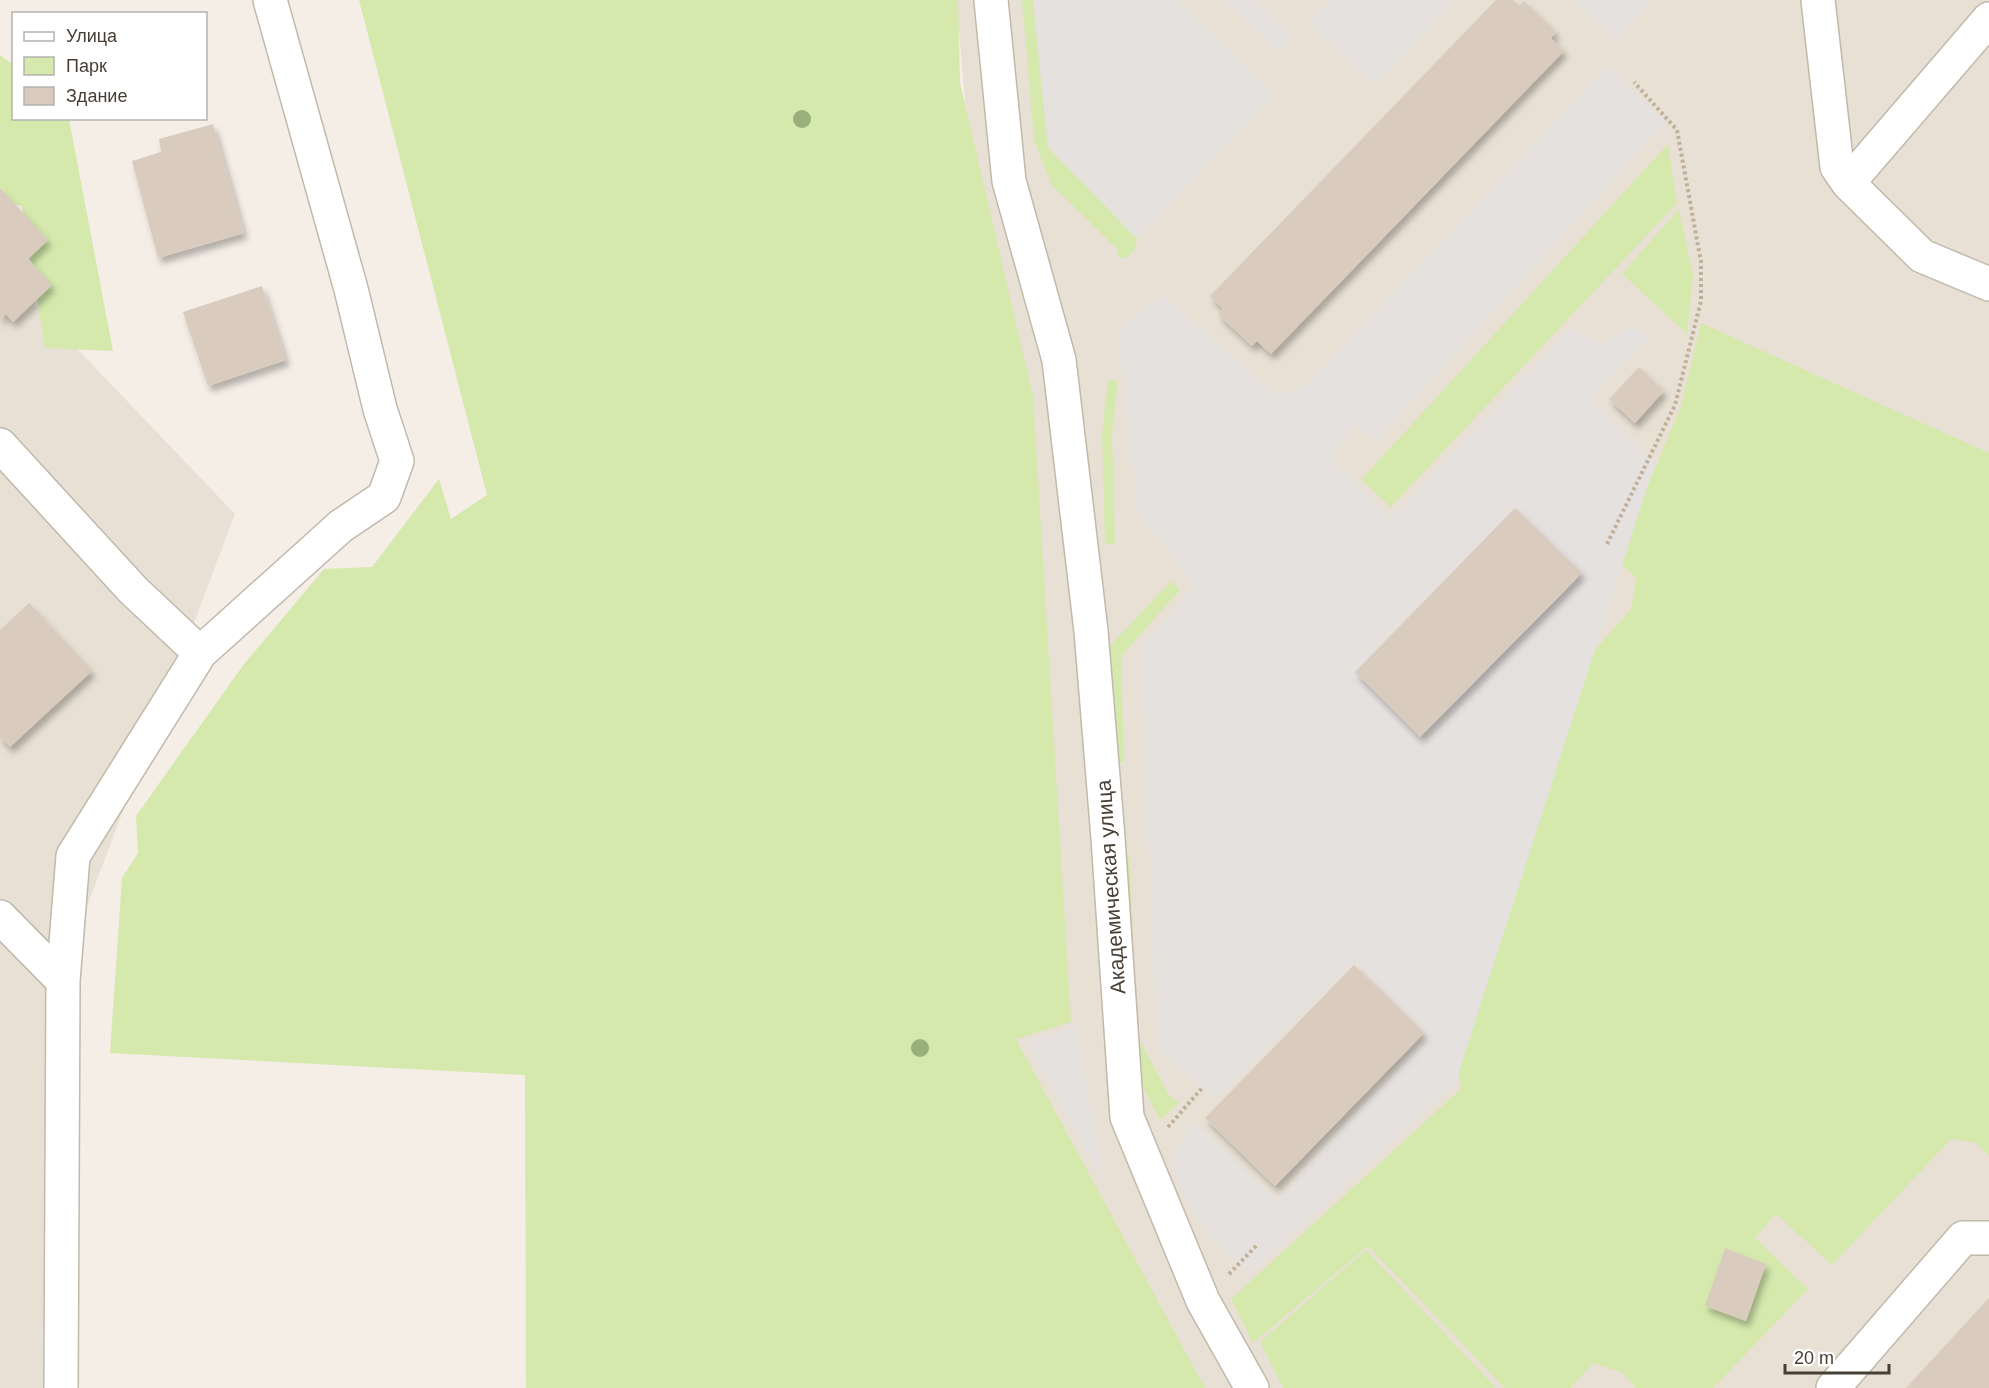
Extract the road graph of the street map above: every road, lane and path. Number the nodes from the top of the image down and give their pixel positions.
1 (270, 0) edge
2 (991, 0) edge
3 (1818, 0) edge
4 (1989, 20) edge
5 (1634, 82) dead end
6 (1848, 183) junction
7 (1989, 284) edge
8 (0, 445) edge
9 (1607, 544) dead end
10 (200, 653) junction
11 (0, 917) edge
12 (63, 981) junction
13 (1203, 1087) dead end
14 (1161, 1135) dead end
15 (1989, 1238) edge
16 (61, 1388) edge
17 (1252, 1388) edge
18 (1833, 1388) edge

1 - 10 street
2 - 17 street, Академическая улица
3 - 6 street
4 - 6 street
5 - 9 path
6 - 7 street
8 - 10 street
10 - 12 street
11 - 12 street
12 - 16 street
13 - 14 path
15 - 18 street

